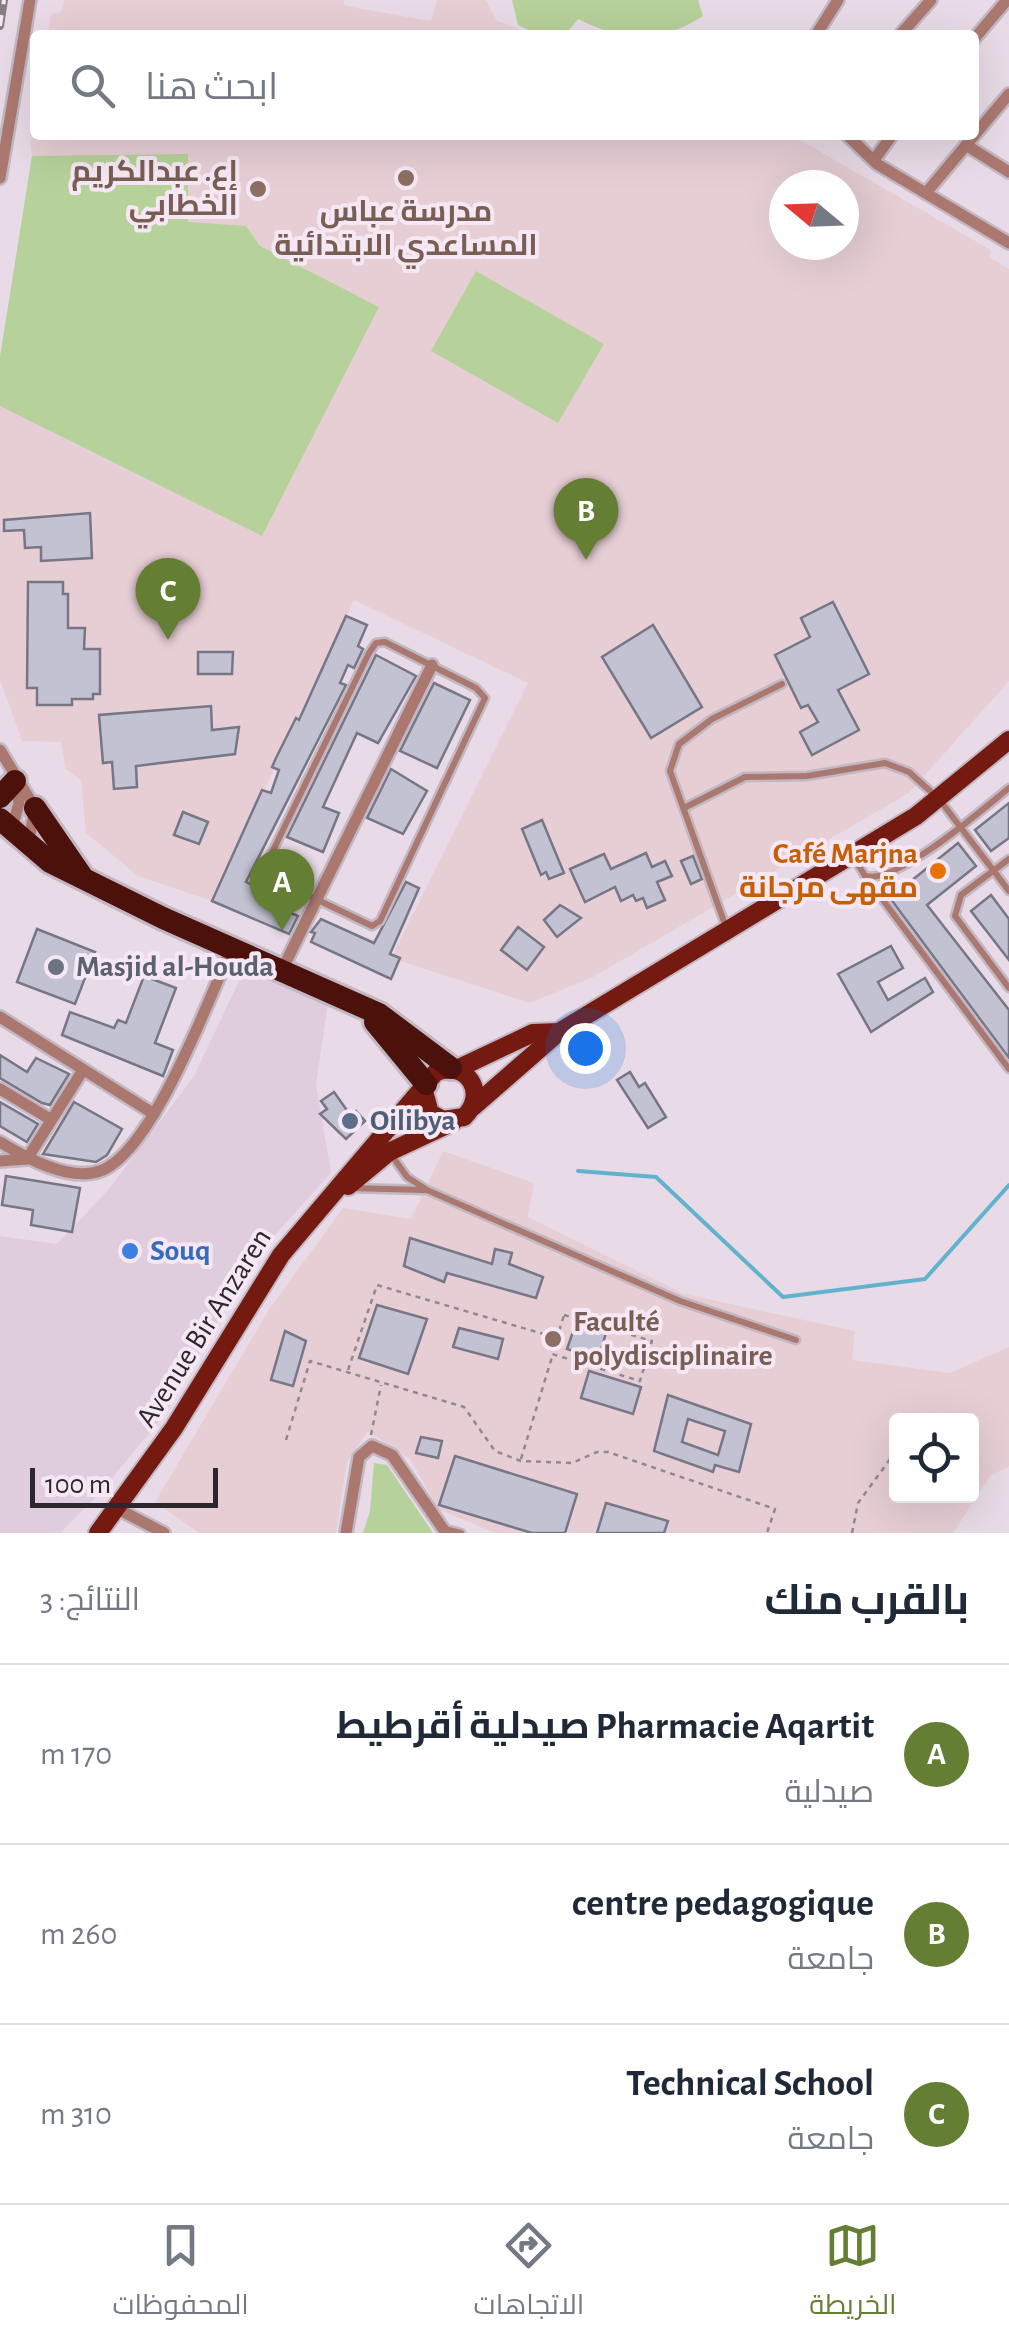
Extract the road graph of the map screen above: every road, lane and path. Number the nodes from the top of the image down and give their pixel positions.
1 (30, 0) edge
2 (838, 0) edge
3 (931, 0) edge
4 (1007, 0) edge
5 (819, 30) edge
6 (904, 30) edge
7 (979, 33) edge
8 (1007, 98) edge
9 (979, 130) edge
10 (853, 140) edge
11 (888, 140) edge
12 (970, 140) edge
13 (966, 145) junction
14 (874, 160) junction
15 (1009, 172) edge
16 (0, 178) edge
17 (926, 193) junction
18 (1009, 242) edge
19 (432, 666) junction
20 (782, 684) dead end
21 (1009, 740) edge
22 (0, 750) edge
23 (9, 782) edge
24 (1009, 788) edge
25 (940, 800) junction
26 (35, 808) junction
27 (684, 808) junction
28 (960, 829) junction
29 (13, 833) edge
30 (852, 855) junction
31 (1009, 859) edge
32 (994, 872) junction
33 (865, 876) junction
34 (86, 882) junction
35 (1009, 890) edge
36 (314, 896) junction
37 (727, 931) junction
38 (231, 949) junction
39 (281, 972) junction
40 (1009, 988) edge
41 (358, 1005) junction
42 (0, 1017) edge
43 (558, 1032) junction
44 (1009, 1068) edge
45 (454, 1069) junction
46 (83, 1070) junction
47 (425, 1088) junction
48 (0, 1089) edge
49 (154, 1114) junction
50 (465, 1114) junction
51 (50, 1119) junction
52 (0, 1142) edge
53 (390, 1152) junction
54 (27, 1159) junction
55 (0, 1162) edge
56 (345, 1188) junction
57 (427, 1190) junction
58 (322, 1203) junction
59 (557, 1338) junction
60 (796, 1340) dead end
61 (552, 1354) junction
62 (348, 1372) junction
63 (382, 1382) junction
64 (286, 1440) dead end
65 (372, 1446) junction
66 (521, 1460) junction
67 (889, 1461) edge
68 (118, 1508) junction
69 (445, 1531) edge
70 (98, 1533) edge
71 (164, 1533) edge
72 (346, 1533) edge
73 (461, 1533) edge
74 (768, 1533) edge
75 (852, 1533) edge

1 - 16 street
2 - 5 street
3 - 6 street
4 - 7 street
8 - 9 street
10 - 14 street
11 - 14 street
12 - 13 street
13 - 15 street
13 - 17 street
14 - 17 street
17 - 18 street
19 - 36 street
19 - 36 lane
19 - 36 lane
20 - 27 lane
21 - 25 main road
22 - 23 street
23 - 26 street
23 - 29 street
24 - 28 lane
25 - 27 lane
25 - 28 lane
25 - 30 main road
26 - 29 street
26 - 34 highway
27 - 37 lane
28 - 32 lane
28 - 33 lane
29 - 34 highway
30 - 33 lane
30 - 37 main road
31 - 32 lane
32 - 35 lane
32 - 40 lane
33 - 44 lane
34 - 38 highway
36 - 39 street
37 - 43 main road
38 - 39 highway
38 - 49 street
39 - 41 highway
41 - 45 highway
41 - 47 highway
42 - 46 street
43 - 45 main road
43 - 50 main road, Avenue Bir Anzaren
45 - 47 main road
45 - 50 main road
46 - 49 street
46 - 51 street
47 - 50 main road
47 - 58 main road, Avenue Bir Anzaren
48 - 51 street
49 - 54 street
50 - 53 main road, Avenue Bir Anzaren
51 - 54 street
52 - 54 street
53 - 56 main road, Avenue Bir Anzaren
53 - 57 lane
54 - 55 street
56 - 57 lane
56 - 58 main road, Avenue Bir Anzaren
57 - 60 lane
58 - 68 main road, Avenue Bir Anzaren
59 - 61 path
59 - 61 path
59 - 62 path
61 - 66 path
62 - 63 path
62 - 64 path
63 - 65 path
63 - 66 path
65 - 69 street
65 - 72 street
66 - 74 path
67 - 75 path
68 - 70 main road, Avenue Bir Anzaren
68 - 71 street
69 - 73 lane

